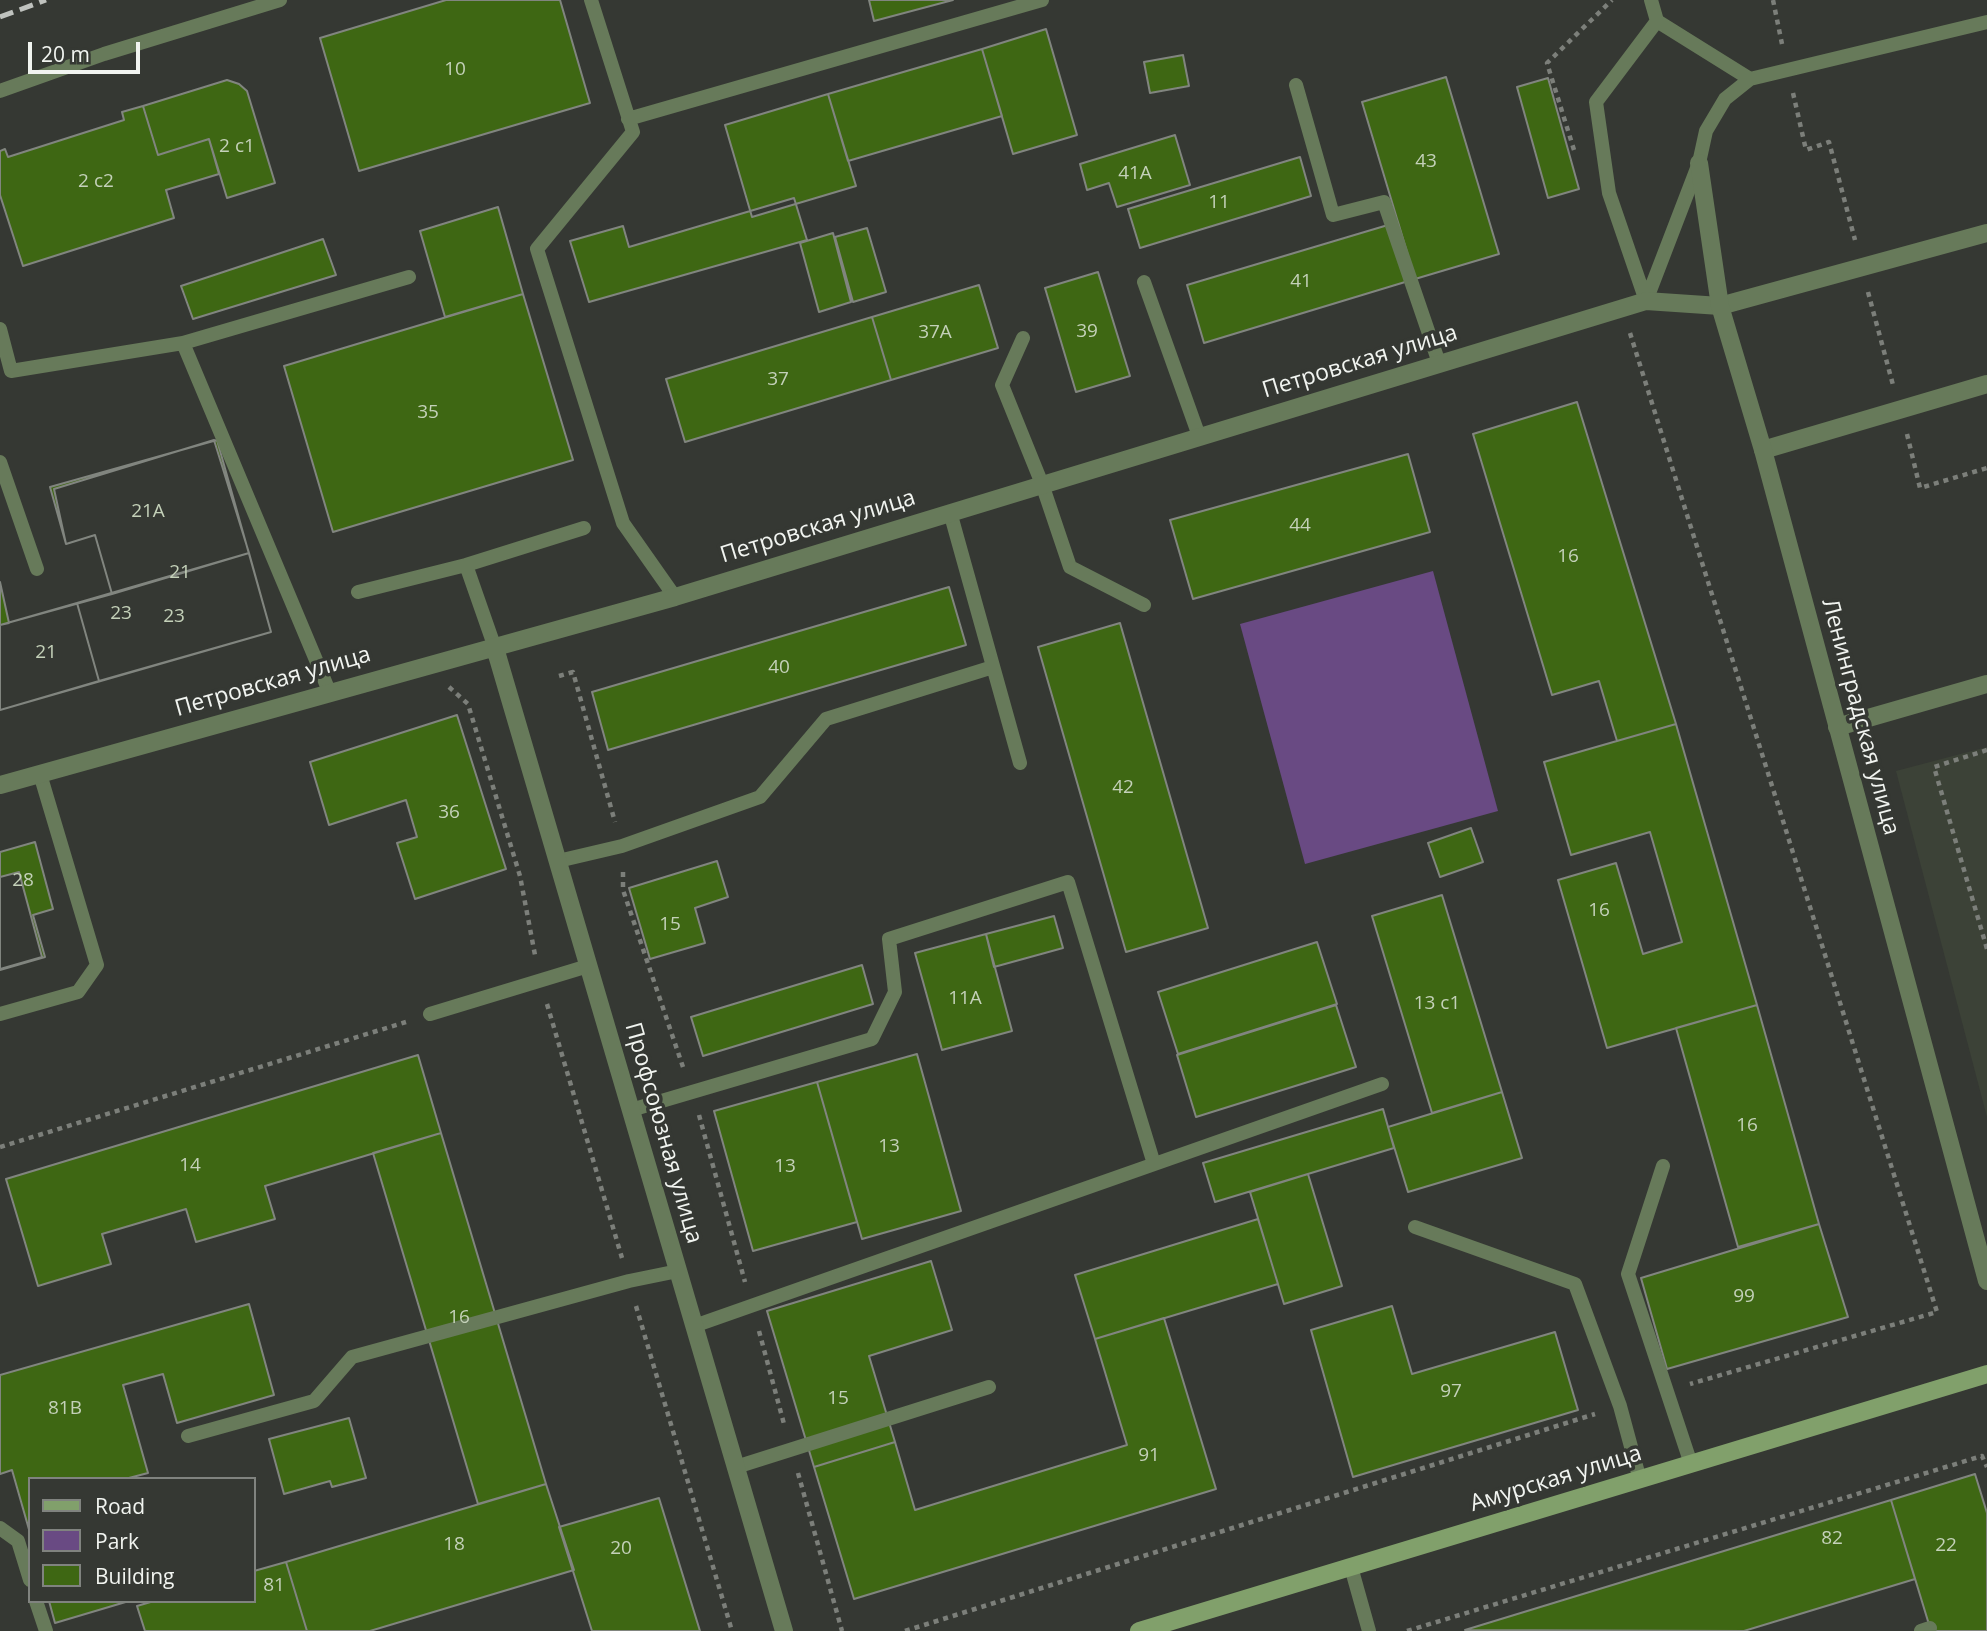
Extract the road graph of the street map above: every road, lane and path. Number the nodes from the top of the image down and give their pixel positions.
1 (280, 0) edge
2 (591, 0) edge
3 (1042, 0) edge
4 (1612, 0) edge
5 (1651, 0) edge
6 (1657, 21) junction
7 (1987, 22) edge
8 (1750, 79) junction
9 (1296, 85) dead end
10 (0, 91) edge
11 (628, 118) junction
12 (1806, 150) dead end
13 (1575, 153) dead end
14 (1699, 163) junction
15 (1987, 233) edge
16 (1862, 267) junction
17 (409, 277) dead end
18 (1144, 282) dead end
19 (1646, 301) junction
20 (1720, 306) junction
21 (1623, 308) junction
22 (0, 329) edge
23 (1023, 338) dead end
24 (183, 343) junction
25 (1439, 363) junction
26 (6, 372) edge
27 (1987, 384) edge
28 (1901, 410) junction
29 (1199, 436) junction
30 (1763, 450) junction
31 (0, 462) edge
32 (1987, 468) edge
33 (1042, 484) junction
34 (950, 512) junction
35 (584, 528) dead end
36 (466, 565) junction
37 (37, 569) dead end
38 (358, 592) dead end
39 (675, 597) junction
40 (1144, 605) dead end
41 (495, 648) junction
42 (993, 667) junction
43 (559, 676) dead end
44 (442, 680) dead end
45 (1987, 684) edge
46 (329, 691) junction
47 (1837, 727) junction
48 (1987, 750) edge
49 (1020, 763) dead end
50 (40, 774) junction
51 (0, 785) edge
52 (622, 846) junction
53 (558, 861) junction
54 (1987, 949) edge
55 (588, 966) junction
56 (540, 981) junction
57 (0, 1014) edge
58 (430, 1014) joint
59 (1382, 1084) dead end
60 (692, 1091) junction
61 (631, 1110) junction
62 (0, 1147) edge
63 (1154, 1164) junction
64 (1663, 1166) dead end
65 (1415, 1227) dead end
66 (678, 1270) junction
67 (629, 1281) junction
68 (1987, 1281) edge
69 (752, 1305) junction
70 (694, 1326) junction
71 (1987, 1374) edge
72 (989, 1387) dead end
73 (1667, 1391) junction
74 (1620, 1406) junction
75 (188, 1436) dead end
76 (791, 1449) junction
77 (1691, 1464) junction
78 (736, 1467) junction
79 (1987, 1467) edge
80 (1640, 1480) junction
81 (0, 1528) edge
82 (1351, 1567) junction
83 (28, 1574) edge
84 (37, 1603) edge
85 (1177, 1625) edge
86 (46, 1631) edge
87 (732, 1631) edge
88 (784, 1631) edge
89 (842, 1631) edge
90 (905, 1631) edge
91 (1139, 1631) edge
92 (1369, 1631) edge
93 (1407, 1631) edge

1 - 10 lane
2 - 11 lane
3 - 11 lane
4 - 13 path
5 - 6 lane
6 - 8 lane
6 - 19 lane
7 - 8 lane
8 - 14 lane
9 - 25 lane
11 - 39 lane
12 - 16 path
14 - 19 lane
14 - 20 street, Ленинградская улица
15 - 16 street
16 - 20 street
16 - 28 path
17 - 24 lane
18 - 29 lane
19 - 20 street
19 - 21 street, Петровская улица
20 - 30 street, Ленинградская улица
21 - 25 street, Петровская улица
21 - 73 path
22 - 26 lane
23 - 33 lane
24 - 26 lane
24 - 46 lane
25 - 29 street, Петровская улица
27 - 28 street
28 - 30 street
28 - 32 path
29 - 33 street, Петровская улица
30 - 47 street, Ленинградская улица
31 - 37 lane
33 - 34 street, Петровская улица
33 - 40 lane
34 - 39 street, Петровская улица
34 - 42 lane
35 - 36 lane
36 - 38 lane
36 - 41 lane
39 - 41 street, Петровская улица
41 - 46 street, Петровская улица
41 - 53 street, Профсоюзная улица
42 - 49 lane
42 - 52 lane
43 - 52 path
44 - 56 path
45 - 47 street
46 - 50 street, Петровская улица
47 - 68 street, Ленинградская улица
48 - 54 path
50 - 51 street, Петровская улица
50 - 57 lane
52 - 53 lane
52 - 60 path
53 - 55 street, Профсоюзная улица
55 - 56 lane
55 - 61 street, Профсоюзная улица
56 - 58 lane
56 - 67 path
58 - 62 path
59 - 63 lane
60 - 61 lane
60 - 63 lane
60 - 69 path
61 - 66 street, Профсоюзная улица
63 - 69 lane
64 - 73 lane
65 - 74 lane
66 - 67 lane
66 - 70 street, Профсоюзная улица
67 - 75 lane
67 - 87 path
69 - 70 lane
69 - 76 path
70 - 78 street, Профсоюзная улица
71 - 77 main road, Амурская улица
72 - 76 lane
73 - 77 lane
74 - 80 lane
74 - 90 path
76 - 78 lane
76 - 89 path
77 - 80 main road, Амурская улица
78 - 88 street, Профсоюзная улица
79 - 93 path
80 - 82 main road, Амурская улица
81 - 83 lane
82 - 85 main road, Амурская улица
82 - 92 lane
84 - 86 lane
85 - 91 main road, Амурская улица

